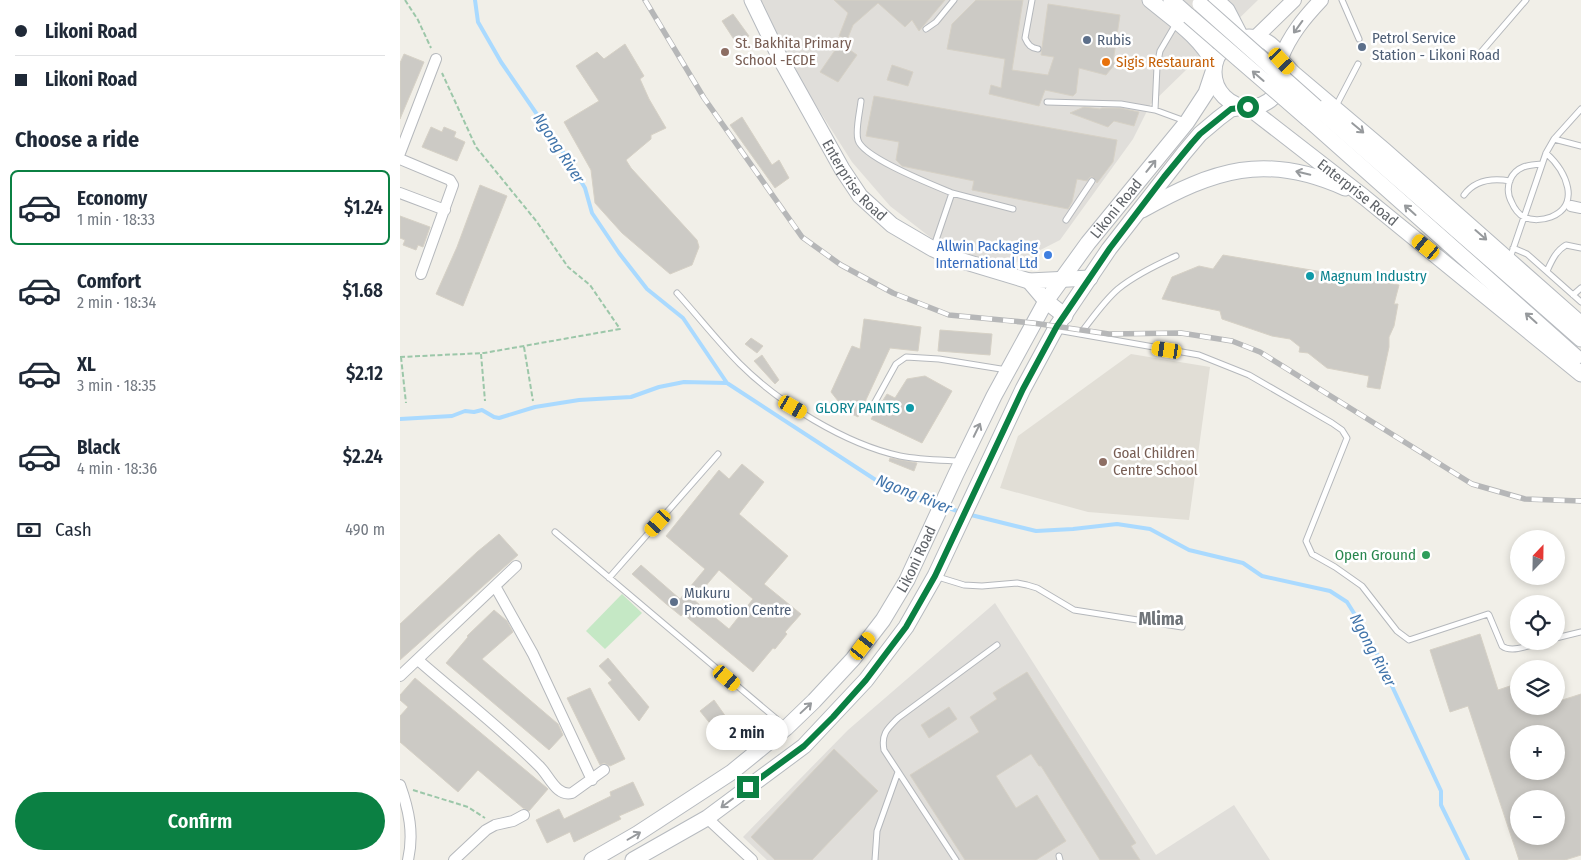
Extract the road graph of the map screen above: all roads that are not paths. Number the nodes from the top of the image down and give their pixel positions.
1 (752, 0) edge
2 (954, 0) edge
3 (1032, 0) edge
4 (1150, 0) edge
5 (1171, 0) edge
6 (1195, 0) edge
7 (1216, 0) edge
8 (1294, 0) edge
9 (1321, 0) edge
10 (1342, 0) edge
11 (1526, 0) edge
12 (1177, 22) junction
13 (926, 28) dead end
14 (1249, 37) junction
15 (1359, 39) dead end
16 (1038, 49) dead end
17 (1482, 51) dead end
18 (436, 59) road end
19 (1282, 60) junction
20 (1358, 64) dead end
21 (1214, 68) junction
22 (862, 101) dead end
23 (1047, 102) dead end
24 (1200, 103) junction
25 (1246, 107) junction
26 (1334, 108) junction
27 (1581, 109) edge
28 (1155, 110) junction
29 (1219, 118) junction
30 (1187, 122) junction
31 (1554, 139) junction
32 (1581, 146) edge
33 (400, 153) edge
34 (1546, 154) junction
35 (400, 159) edge
36 (1542, 164) junction
37 (1092, 181) dead end
38 (1510, 182) junction
39 (400, 193) edge
40 (952, 193) junction
41 (1464, 195) dead end
42 (1364, 196) junction
43 (1576, 207) edge
44 (1013, 209) dead end
45 (445, 210) junction
46 (1136, 213) junction
47 (1523, 217) junction
48 (1066, 220) dead end
49 (1581, 248) edge
50 (932, 249) junction
51 (1511, 254) junction
52 (1176, 256) dead end
53 (1546, 271) junction
54 (421, 274) dead end
55 (1090, 278) junction
56 (1061, 280) junction
57 (1029, 281) junction
58 (1581, 288) edge
59 (677, 293) dead end
60 (1573, 294) junction
61 (1046, 301) junction
62 (1581, 302) edge
63 (1065, 316) junction
64 (1581, 324) edge
65 (1055, 330) junction
66 (1080, 334) junction
67 (1581, 339) edge
68 (1581, 362) edge
69 (1008, 370) junction
70 (1581, 374) edge
71 (875, 402) dead end
72 (718, 454) dead end
73 (959, 467) junction
74 (554, 532) dead end
75 (516, 566) dead end
76 (935, 576) junction
77 (609, 578) junction
78 (495, 586) junction
79 (1182, 627) dead end
80 (1581, 632) edge
81 (1565, 636) edge
82 (997, 645) dead end
83 (1510, 650) edge
84 (418, 660) junction
85 (400, 676) edge
86 (786, 728) junction
87 (604, 770) dead end
88 (898, 772) junction
89 (592, 780) junction
90 (400, 786) edge
91 (524, 815) dead end
92 (707, 818) junction
93 (408, 860) edge
94 (454, 860) edge
95 (592, 860) edge
96 (633, 860) edge
97 (752, 860) edge
98 (875, 860) edge
99 (956, 860) edge

1 - 50 main road, Enterprise Road
2 - 13 lane
3 - 16 lane
4 - 12 main road
68 -> 5 main road, bridge
6 - 67 main road, bridge
7 - 14 main road
8 - 14 street
9 -> 19 street
10 - 15 lane
11 - 17 lane
12 - 21 main road
12 - 28 lane
14 - 19 main road
14 - 21 main road
18 - 33 street
19 - 25 main road
19 - 26 main road
20 - 26 lane
21 - 24 main road, Likoni Road
21 - 25 main road
22 - 40 lane
23 - 28 lane
24 - 29 main road
24 - 30 main road, Likoni Road
25 - 29 main road, Likoni Road
25 - 42 main road, Enterprise Road
26 -> 51 main road
27 - 31 lane
28 - 30 lane
29 - 46 main road, Likoni Road
56 -> 30 main road, Likoni Road
31 - 32 lane
31 - 34 lane
34 - 36 lane
34 - 43 lane
35 - 45 street
36 - 38 lane
36 - 47 lane
37 - 48 lane
38 - 41 lane
38 - 47 lane
39 - 45 street
40 - 44 lane
40 - 50 lane
42 -> 46 main road
42 - 70 main road, Enterprise Road
43 - 47 lane
45 - 54 street
46 - 55 main road, Likoni Road
47 - 51 lane
49 - 53 lane
50 - 57 main road, Enterprise Road
51 - 53 lane
51 - 64 main road
52 - 66 lane
53 - 60 lane
55 - 56 main road
55 - 63 main road, Likoni Road
56 - 57 main road
56 - 61 main road, Likoni Road
57 - 61 main road
58 - 60 lane
59 - 73 lane
60 - 62 lane
61 - 63 main road
61 - 69 main road, Likoni Road
63 - 65 main road, Likoni Road
65 - 66 lane
65 - 76 main road, Likoni Road
66 - 83 lane
69 - 71 lane
73 -> 69 main road, Likoni Road
72 - 77 lane
86 -> 73 main road, Likoni Road
74 - 77 lane
75 - 78 street
76 - 79 lane
76 -> 92 main road, Likoni Road
77 - 86 lane
78 - 84 street
78 - 89 street
80 - 81 lane
82 - 88 lane
84 - 85 street
84 - 89 street
95 -> 86 main road, Likoni Road
87 - 89 street
88 - 98 lane
88 - 99 lane
90 - 93 street
91 - 94 street
92 - 96 main road, Likoni Road
92 - 97 street

